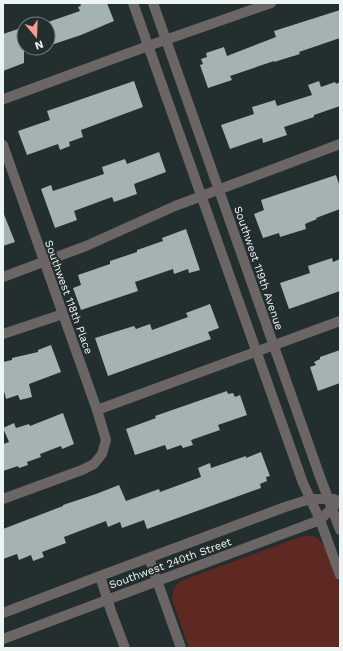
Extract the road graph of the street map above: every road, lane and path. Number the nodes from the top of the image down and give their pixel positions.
1 (133, 3) edge
2 (153, 3) edge
3 (271, 3) edge
4 (166, 40) junction
5 (148, 46) junction
6 (4, 99) edge
7 (340, 144) edge
8 (3, 145) edge
9 (218, 190) junction
10 (202, 196) junction
11 (44, 262) junction
12 (3, 277) edge
13 (63, 314) junction
14 (340, 321) edge
15 (3, 334) edge
16 (273, 345) junction
17 (256, 351) junction
18 (96, 410) junction
19 (3, 499) edge
20 (310, 499) junction
21 (340, 500) edge
22 (330, 504) junction
23 (320, 520) junction
24 (340, 530) edge
25 (149, 558) junction
26 (340, 575) edge
27 (100, 576) junction
28 (157, 580) junction
29 (107, 599) junction
30 (3, 613) edge
31 (3, 639) edge
32 (125, 648) edge
33 (181, 648) edge

1 - 5 street
2 - 4 street, Southwest 119th Avenue
3 - 4 street
4 - 5 street
4 - 9 street, Southwest 119th Avenue
5 - 6 street
5 - 10 street
7 - 9 street
8 - 11 street, Southwest 118th Place
9 - 10 street
9 - 16 street, Southwest 119th Avenue
10 - 11 street
10 - 17 street
11 - 12 street
11 - 13 street, Southwest 118th Place
13 - 15 street
13 - 18 street, Southwest 118th Place
14 - 16 street
16 - 17 street
16 - 22 street, Southwest 119th Avenue
17 - 18 street
17 - 20 street
18 - 19 street, Southwest 118th Place
20 - 22 street, Southwest 240th Street
20 - 23 street
20 - 25 street, Southwest 240th Street
21 - 22 street, Southwest 240th Street
22 - 23 street, Southwest 240th Street
22 - 24 street, Southwest 119th Avenue
23 - 26 street
23 - 28 street, Southwest 240th Street
25 - 27 street, Southwest 240th Street
25 - 28 street
27 - 29 street
27 - 30 street, Southwest 240th Street
28 - 29 street, Southwest 240th Street
28 - 33 street
29 - 31 street, Southwest 240th Street
29 - 32 street

